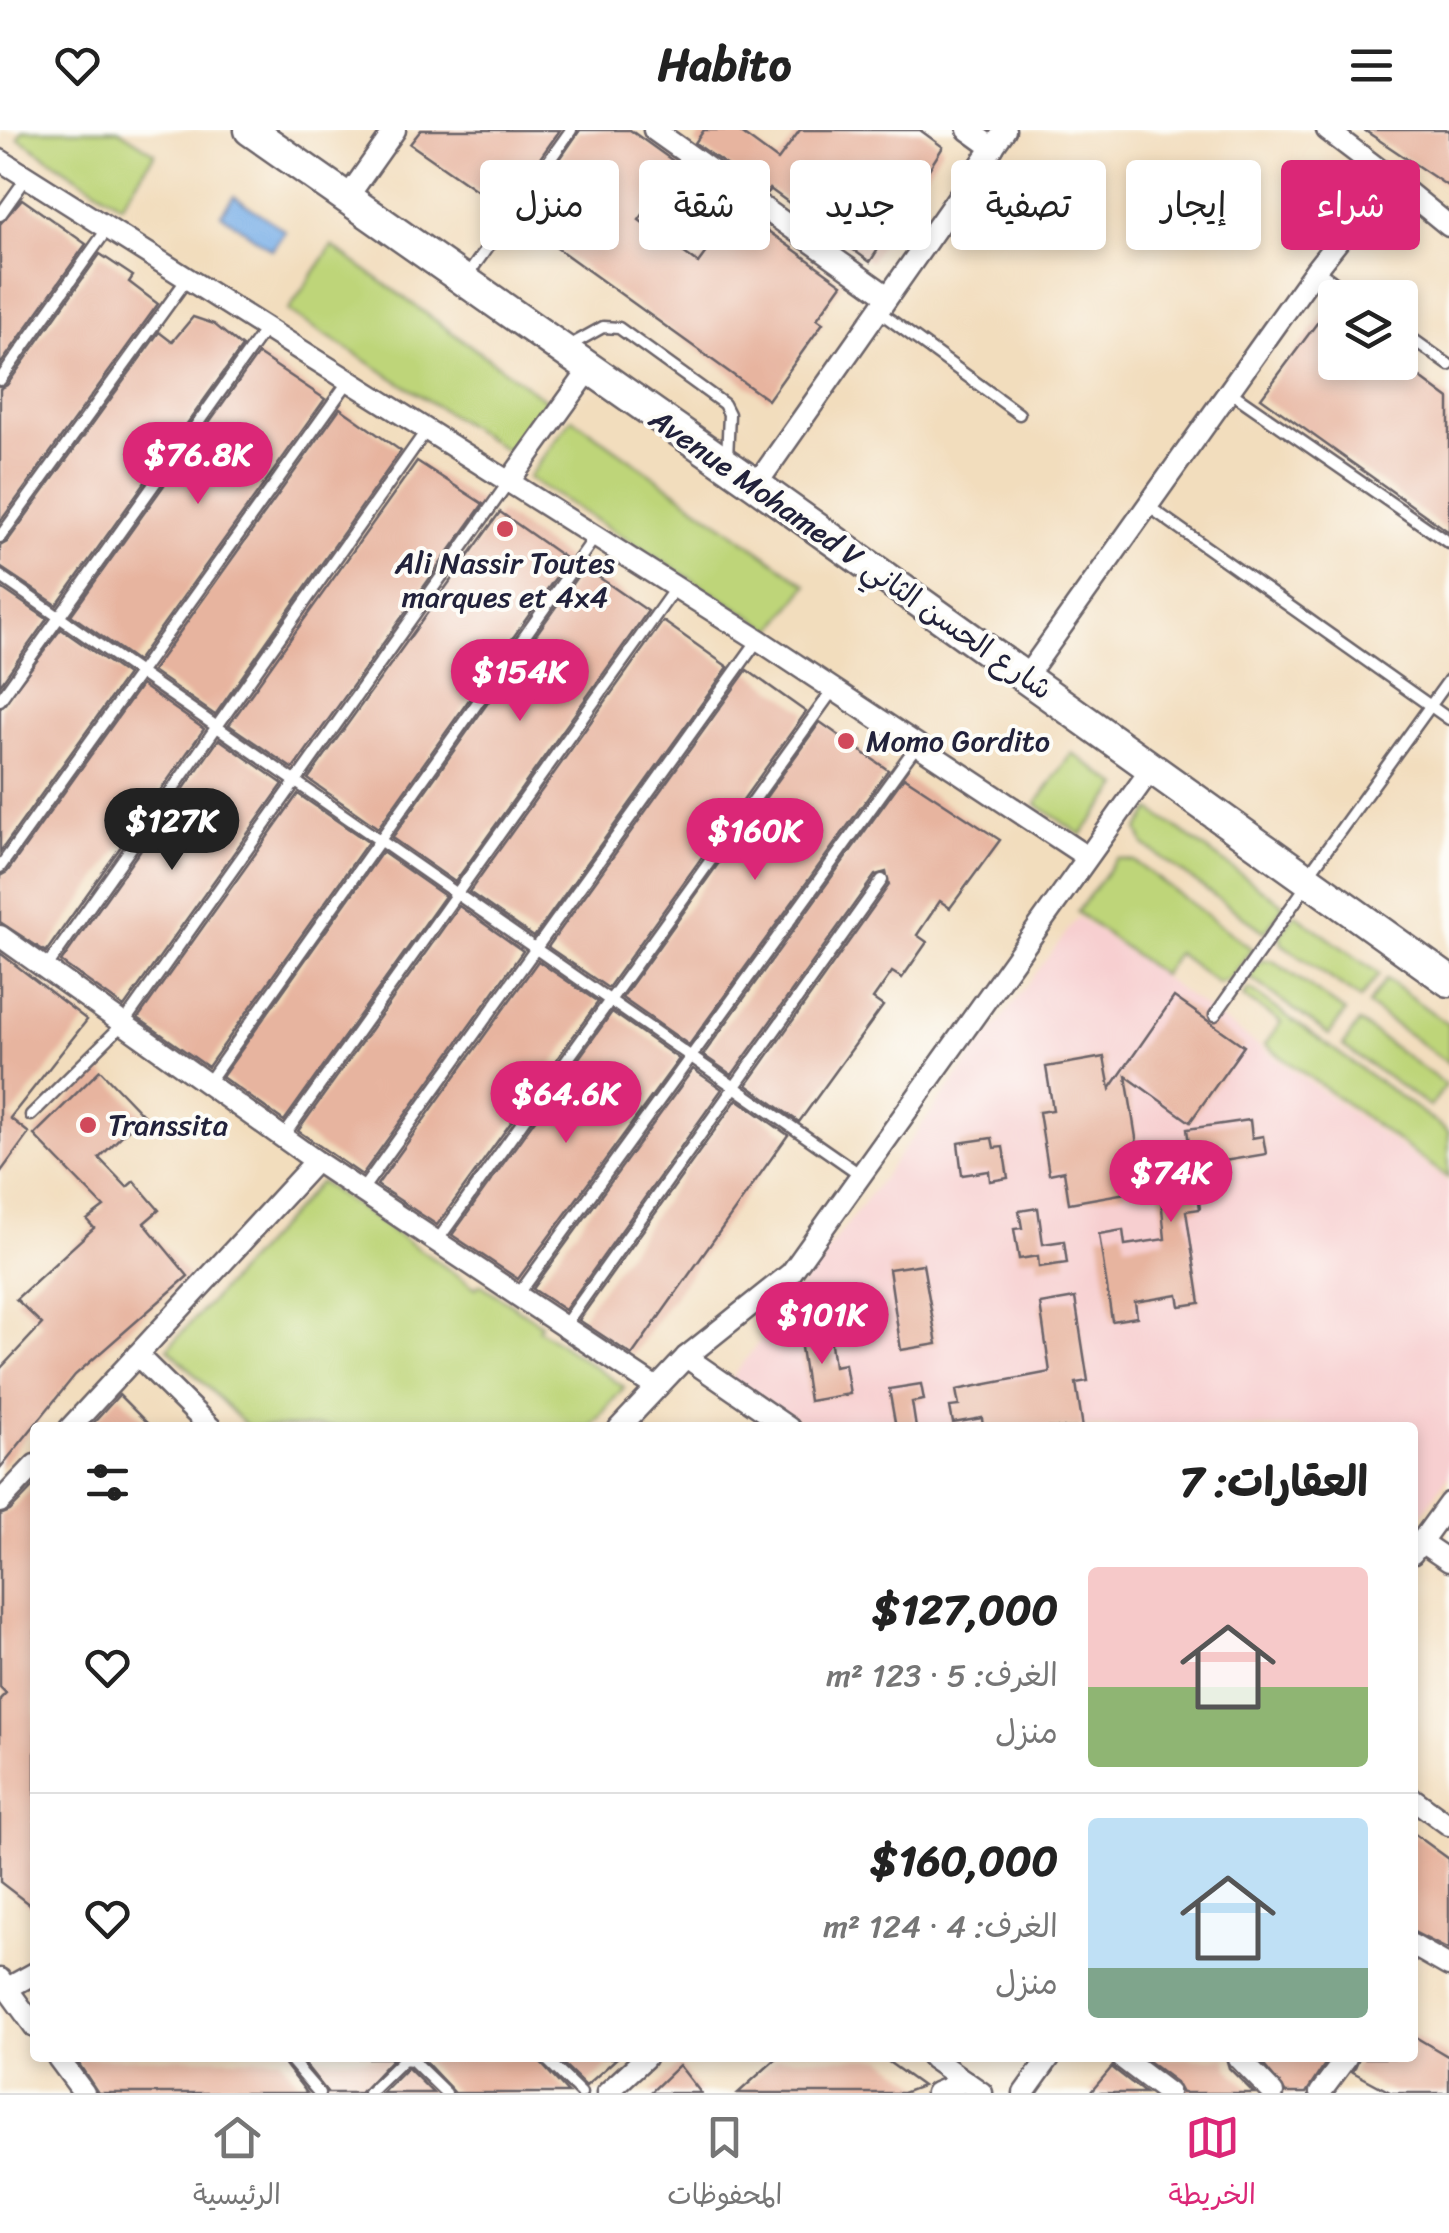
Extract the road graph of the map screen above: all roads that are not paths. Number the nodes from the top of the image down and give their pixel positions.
1 (250, 130) edge
2 (395, 130) edge
3 (571, 130) edge
4 (968, 130) edge
5 (1327, 130) edge
6 (667, 133) edge
7 (999, 139) edge
8 (0, 160) edge
9 (1367, 160) edge
10 (27, 177) junction
11 (347, 198) junction
12 (1420, 202) edge
13 (0, 215) edge
14 (1449, 226) edge
15 (108, 228) junction
16 (1331, 250) edge
17 (1316, 269) junction
18 (187, 279) junction
19 (1331, 280) edge
20 (464, 281) junction
21 (881, 302) junction
22 (265, 329) junction
23 (1418, 343) edge
24 (563, 350) junction
25 (1449, 365) edge
26 (590, 369) junction
27 (0, 380) edge
28 (348, 382) junction
29 (1229, 390) junction
30 (1019, 414) dead end
31 (426, 431) junction
32 (726, 464) junction
33 (508, 483) junction
34 (756, 485) junction
35 (1147, 505) junction
36 (0, 537) edge
37 (595, 537) junction
38 (1449, 543) edge
39 (0, 576) edge
40 (676, 587) junction
41 (58, 616) junction
42 (758, 640) junction
43 (139, 673) junction
44 (1025, 678) junction
45 (1449, 680) edge
46 (833, 690) junction
47 (0, 700) edge
48 (1430, 706) junction
49 (1449, 720) edge
50 (217, 726) junction
51 (917, 745) junction
52 (1151, 769) junction
53 (296, 781) junction
54 (380, 840) junction
55 (1087, 857) junction
56 (0, 867) edge
57 (882, 880) dead end
58 (1308, 880) junction
59 (457, 894) junction
60 (0, 936) edge
61 (536, 949) junction
62 (46, 968) junction
63 (1449, 981) edge
64 (610, 1000) junction
65 (1215, 1015) dead end
66 (123, 1024) junction
67 (691, 1056) junction
68 (207, 1084) junction
69 (735, 1087) junction
70 (31, 1115) dead end
71 (283, 1138) junction
72 (316, 1161) junction
73 (861, 1175) junction
74 (361, 1191) junction
75 (436, 1241) junction
76 (518, 1295) junction
77 (564, 1326) junction
78 (137, 1355) junction
79 (686, 1357) junction
80 (656, 1386) junction
81 (76, 1422) edge
82 (205, 1422) edge
83 (624, 1422) edge
84 (779, 1422) edge
85 (30, 1470) edge
86 (0, 1502) edge
87 (1449, 1503) edge
88 (1418, 1547) edge
89 (1418, 1548) edge
90 (1449, 1562) edge
91 (1418, 1802) edge
92 (1449, 1825) edge
93 (1418, 1955) edge
94 (1449, 1966) edge
95 (30, 1975) edge
96 (3, 1984) edge
97 (30, 2020) edge
98 (61, 2062) edge
99 (293, 2062) edge
100 (401, 2062) edge
101 (414, 2062) edge
102 (549, 2062) edge
103 (642, 2062) edge
104 (938, 2062) edge
105 (1046, 2062) edge
106 (1127, 2062) edge
107 (1243, 2062) edge
108 (1343, 2062) edge
109 (973, 2087) edge
110 (84, 2093) edge
111 (319, 2093) edge
112 (369, 2093) edge
113 (446, 2093) edge
114 (580, 2093) edge
115 (607, 2093) edge
116 (936, 2093) edge
117 (1024, 2093) edge
118 (1168, 2093) edge
119 (1273, 2093) edge
120 (1320, 2093) edge

1 - 11 main road, Avenue Mohamed V شارع الحسن الثاني
2 - 11 street
3 - 20 lane
4 - 7 street
5 - 9 street
6 - 21 street
7 - 21 street
8 - 10 street
10 - 13 lane
10 - 15 street
11 - 20 main road, Avenue Mohamed V شارع الحسن الثاني
12 - 14 street
15 - 18 street
15 - 27 lane
16 - 17 street
17 - 19 lane
17 - 29 street
18 - 22 street
18 - 36 lane
20 - 24 main road, Avenue Mohamed V شارع الحسن الثاني
21 - 30 lane
21 - 34 street
22 - 28 street
22 - 41 lane
23 - 25 lane
24 - 26 main road, Avenue Mohamed V شارع الحسن الثاني
24 - 32 lane
26 - 32 main road, Avenue Mohamed V شارع الحسن الثاني
26 - 33 street
28 - 31 street
28 - 43 lane
29 - 35 street
29 - 38 lane
31 - 33 street
31 - 50 lane
32 - 34 main road, Avenue Mohamed V شارع الحسن الثاني
33 - 37 street
33 - 53 lane
34 - 44 main road, Avenue Mohamed V شارع الحسن الثاني
35 - 44 street
35 - 48 lane
37 - 40 street
37 - 54 lane
39 - 41 lane
40 - 42 street
40 - 59 lane
41 - 43 lane
41 - 47 lane
42 - 46 street
42 - 61 lane
43 - 50 lane
43 - 56 lane
44 - 52 main road, Avenue Mohamed V شارع الحسن الثاني
45 - 48 lane
46 - 51 street
46 - 64 lane
48 - 49 lane
48 - 58 lane
50 - 53 lane
50 - 62 lane
51 - 55 street
51 - 67 lane
52 - 55 street
52 - 58 main road, Avenue Mohamed V شارع الحسن الثاني
53 - 54 lane
53 - 66 lane
54 - 59 lane
54 - 68 lane
55 - 73 street
57 - 69 lane
58 - 63 main road, Avenue Mohamed V شارع الحسن الثاني
58 - 65 lane
59 - 61 lane
59 - 71 lane
60 - 62 street
61 - 64 lane
61 - 74 lane
62 - 66 street
64 - 67 lane
64 - 75 lane
66 - 68 street
66 - 70 lane
67 - 69 lane
67 - 76 lane
68 - 71 street
69 - 73 lane
69 - 77 lane
71 - 72 street
72 - 74 street
72 - 78 street
73 - 79 street
74 - 75 street
75 - 76 street
76 - 77 street
77 - 80 street
78 - 81 street
78 - 82 street
79 - 80 street
79 - 84 street
80 - 83 street
85 - 86 street
87 - 88 street
89 - 90 street
91 - 92 street
93 - 94 street
95 - 96 street
96 - 97 street
98 - 110 street
99 - 111 lane
100 - 112 lane
101 - 113 lane
102 - 114 lane
103 - 115 street
104 - 109 street
105 - 117 street
106 - 118 street
107 - 119 street
108 - 120 street
109 - 116 street

